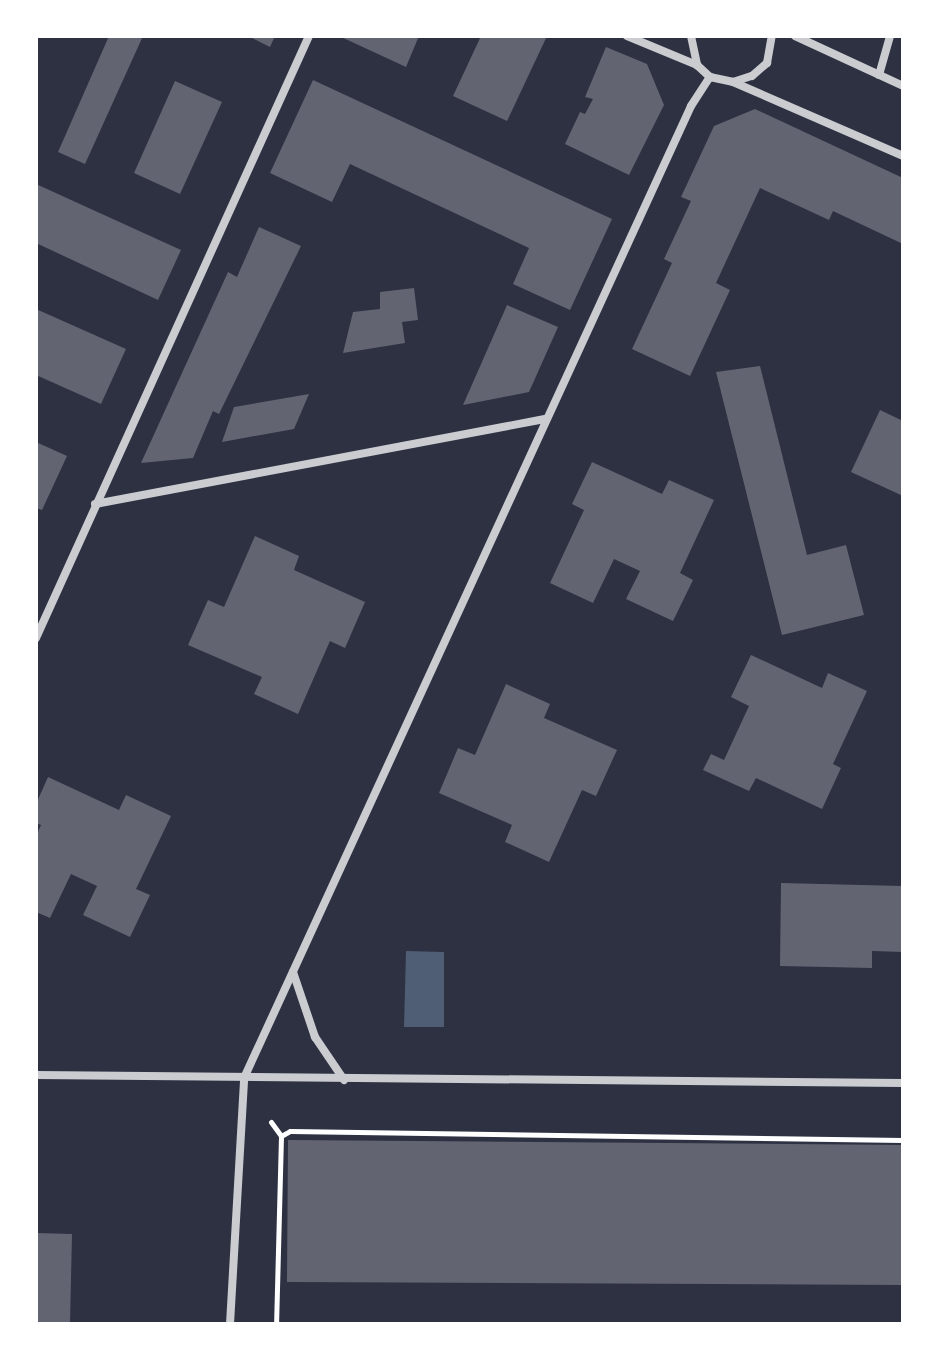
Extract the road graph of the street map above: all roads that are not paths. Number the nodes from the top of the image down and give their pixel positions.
1 (309, 36) edge
2 (627, 36) edge
3 (691, 36) edge
4 (772, 36) edge
5 (795, 36) edge
6 (890, 36) edge
7 (697, 65) junction
8 (879, 75) junction
9 (710, 77) junction
10 (733, 82) junction
11 (903, 86) edge
12 (903, 156) edge
13 (546, 419) junction
14 (95, 504) junction
15 (36, 638) edge
16 (293, 972) junction
17 (36, 1075) edge
18 (244, 1078) junction
19 (344, 1080) junction
20 (903, 1083) edge
21 (230, 1324) edge

1 - 14 street
2 - 7 street
3 - 7 street
4 - 10 street
5 - 8 street
6 - 8 street
7 - 9 street
8 - 11 street
9 - 10 street
9 - 13 street
10 - 12 street
13 - 14 street
13 - 16 street
14 - 15 street
16 - 18 street
16 - 19 street
17 - 18 street
18 - 19 street
18 - 21 street
19 - 20 street

